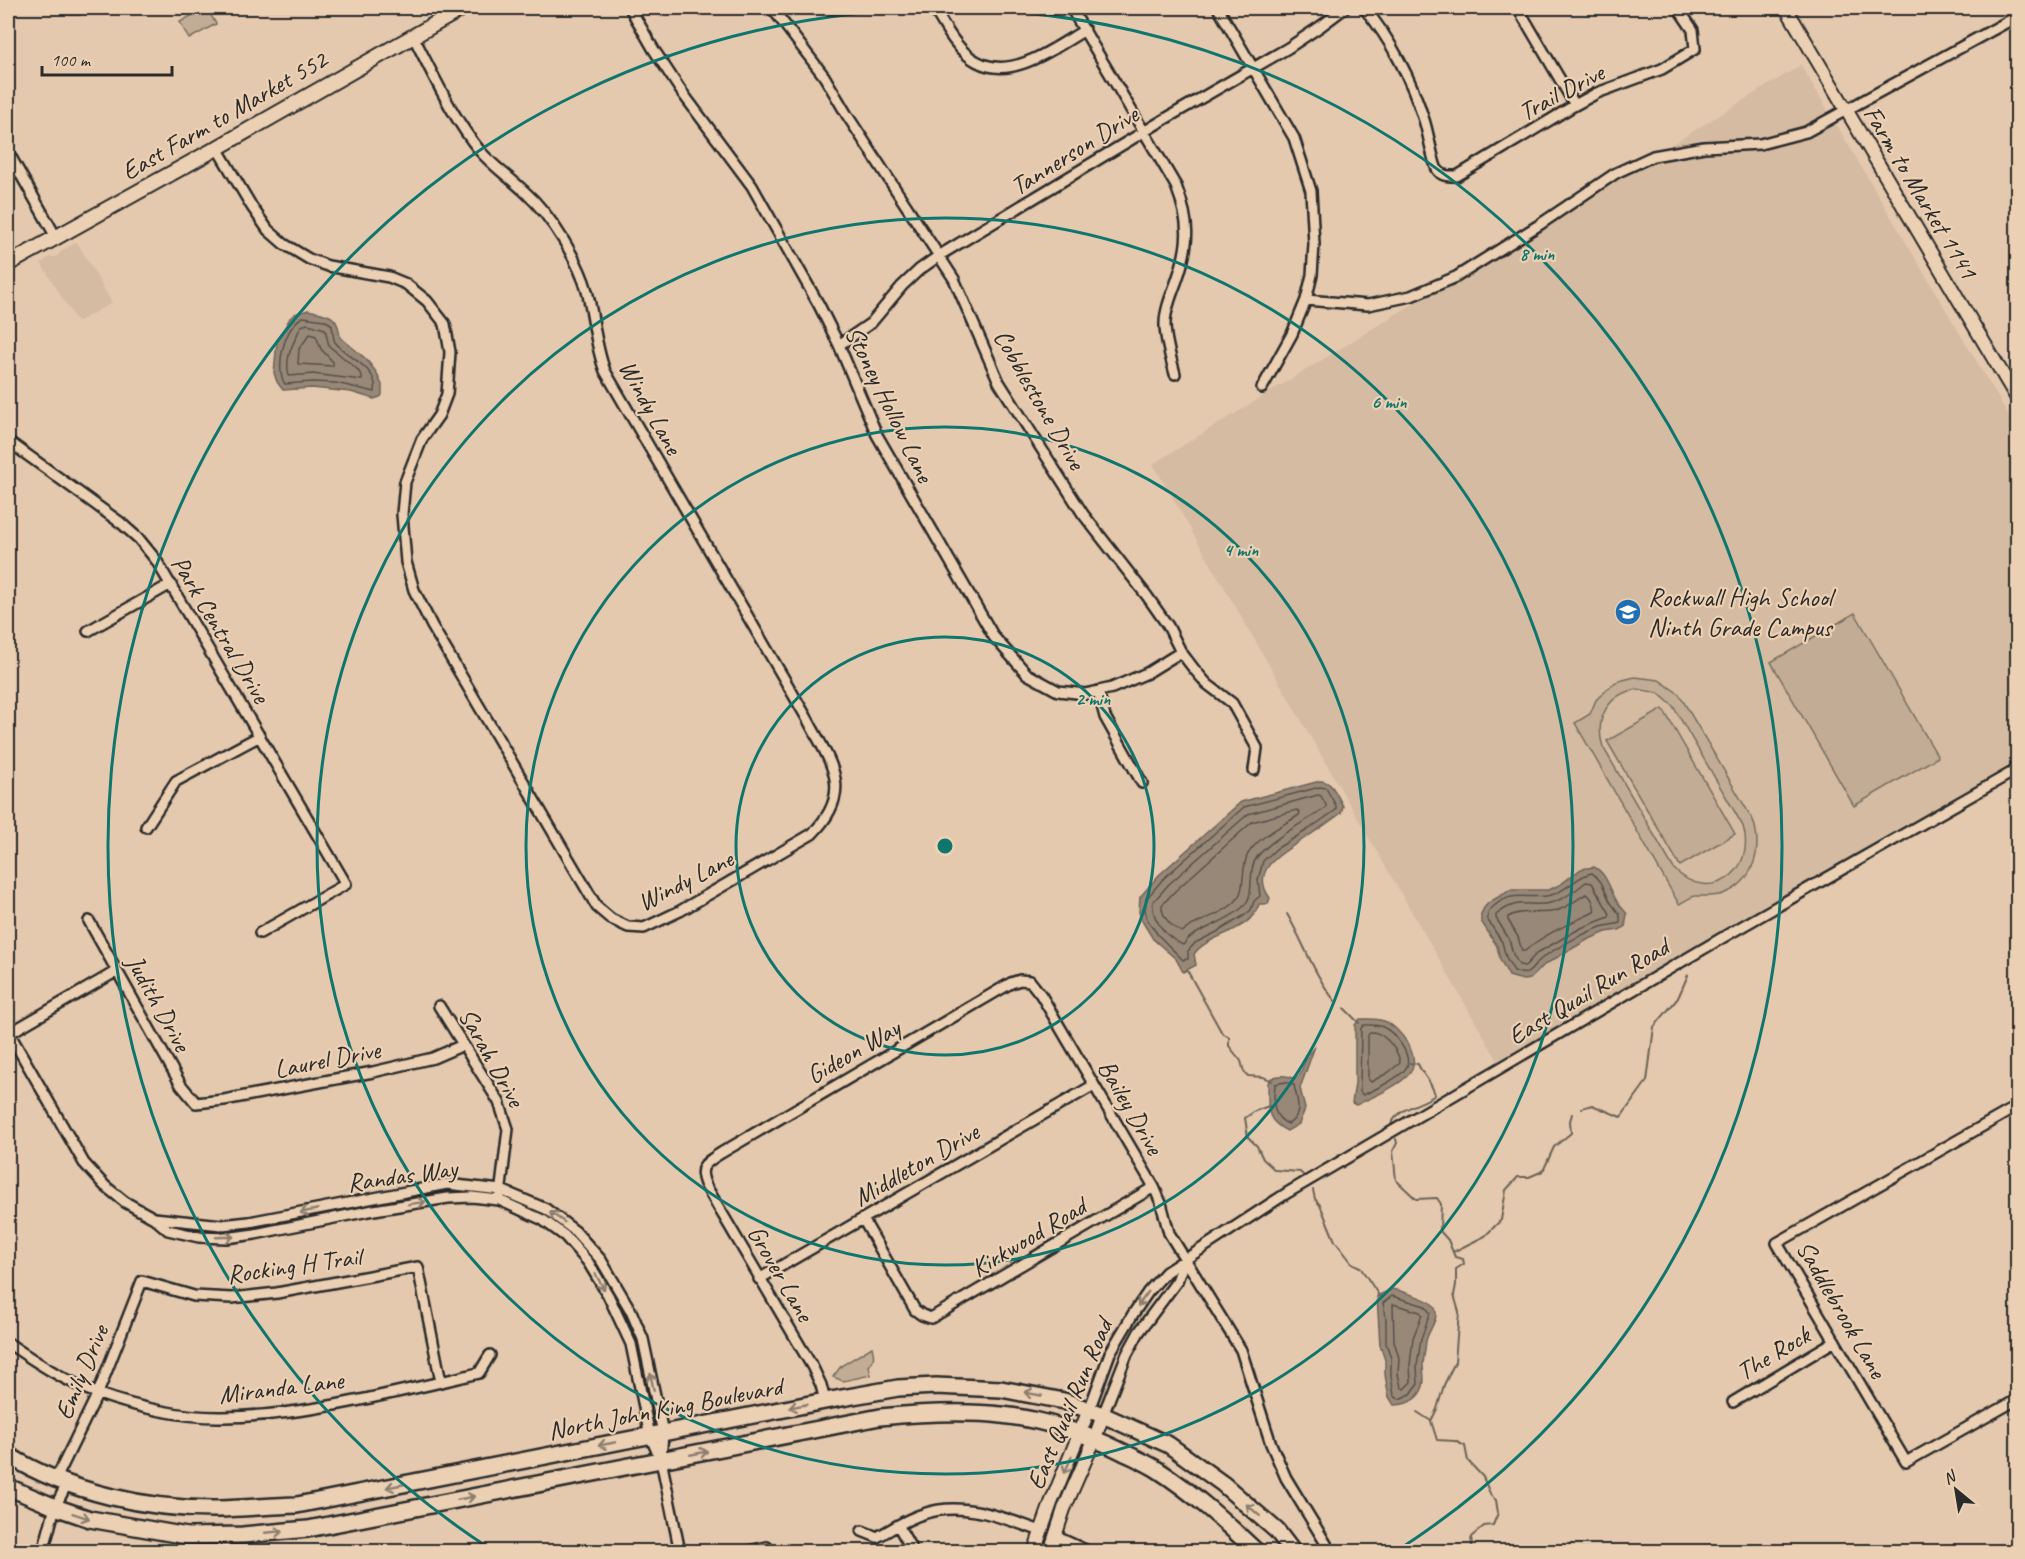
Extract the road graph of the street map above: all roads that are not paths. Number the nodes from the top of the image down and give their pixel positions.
1 (463, 8) edge
2 (630, 8) edge
3 (772, 8) edge
4 (933, 8) edge
5 (1071, 8) edge
6 (1218, 8) edge
7 (1345, 8) edge
8 (1364, 8) edge
9 (1518, 8) edge
10 (1678, 8) edge
11 (1786, 8) edge
12 (2018, 16) edge
13 (1085, 30) junction
14 (413, 36) junction
15 (1253, 68) junction
16 (1575, 105) junction
17 (1846, 111) junction
18 (1143, 132) junction
19 (217, 148) junction
20 (8, 152) edge
21 (56, 237) junction
22 (940, 255) junction
23 (8, 264) edge
24 (1306, 300) junction
25 (838, 345) junction
26 (1175, 374) dead end
27 (1262, 388) dead end
28 (2018, 400) edge
29 (8, 441) edge
30 (171, 584) junction
31 (88, 631) dead end
32 (1181, 652) junction
33 (1098, 691) junction
34 (260, 736) junction
35 (2018, 769) edge
36 (1254, 770) dead end
37 (1142, 783) dead end
38 (146, 827) dead end
39 (88, 921) dead end
40 (260, 933) dead end
41 (117, 971) junction
42 (1030, 981) joint
43 (439, 1006) dead end
44 (8, 1032) edge
45 (463, 1045) junction
46 (1094, 1085) junction
47 (196, 1103) joint
48 (2018, 1106) edge
49 (702, 1168) joint
50 (1154, 1187) junction
51 (500, 1195) junction
52 (154, 1218) junction
53 (862, 1219) junction
54 (1185, 1259) junction
55 (759, 1279) junction
56 (142, 1281) joint
57 (1835, 1341) junction
58 (8, 1343) edge
59 (490, 1355) dead end
60 (441, 1382) junction
61 (98, 1393) junction
62 (2018, 1399) edge
63 (825, 1401) junction
64 (1733, 1402) dead end
65 (1096, 1413) junction
66 (657, 1434) junction
67 (1088, 1436) junction
68 (8, 1455) edge
69 (661, 1460) junction
70 (62, 1481) junction
71 (8, 1487) edge
72 (55, 1507) junction
73 (898, 1525) junction
74 (1041, 1531) junction
75 (861, 1532) dead end
76 (1055, 1536) junction
77 (768, 1549) edge
78 (43, 1551) edge
79 (680, 1551) edge
80 (744, 1551) edge
81 (913, 1551) edge
82 (1034, 1551) edge
83 (1050, 1551) edge
84 (1090, 1551) edge
85 (1257, 1551) edge
86 (1293, 1551) edge
87 (1331, 1551) edge

1 - 14 main road, East Farm to Market 552
2 - 25 street, Stoney Hollow Lane
3 - 22 street, Cobblestone Drive
4 - 13 street
5 - 13 street
6 - 15 street
7 - 15 street, Tannerson Drive
8 - 16 street, Trail Drive
9 - 16 street
10 - 16 street, Trail Drive
11 - 17 street, Farm to Market 1141
12 - 17 street
13 - 18 street
14 - 19 main road, East Farm to Market 552
14 - 19 street, Windy Lane
15 - 18 street, Tannerson Drive
15 - 24 street
17 - 24 street
17 - 28 street, Farm to Market 1141
18 - 22 street, Tannerson Drive
18 - 26 street
19 - 21 main road, East Farm to Market 552
20 - 21 street
21 - 23 main road, East Farm to Market 552
22 - 25 street, Tannerson Drive
22 - 32 street, Cobblestone Drive
24 - 27 street
25 - 33 street, Stoney Hollow Lane
29 - 30 street, Park Central Drive
30 - 31 street
30 - 34 street, Park Central Drive
32 - 33 street, Stoney Hollow Lane
32 - 36 street, Cobblestone Drive
33 - 37 street
34 - 38 street
34 - 40 street, Park Central Drive
35 - 54 street, East Quail Run Road
39 - 41 street, Judith Drive
41 - 44 street
41 - 47 street, Judith Drive
42 - 46 street, Bailey Drive
42 - 49 street, Gideon Way
43 - 45 street, Sarah Drive
44 - 52 street, Randas Way
45 - 47 street, Laurel Drive
45 - 51 street, Sarah Drive
46 - 50 street, Bailey Drive
46 - 53 street, Middleton Drive
48 - 57 street, Saddlebrook Lane
49 - 55 street, Grover Lane
50 - 53 street, Kirkwood Road
50 - 54 street, Bailey Drive
51 -> 52 street, Randas Way
52 -> 51 street, Randas Way
51 -> 66 street, Randas Way
66 -> 51 street, Randas Way
53 - 55 street, Middleton Drive
54 - 65 street, East Quail Run Road
54 -> 65 street, East Quail Run Road
54 - 87 street, Bailey Drive
55 - 63 street, Grover Lane
56 - 60 street, Rocking H Trail
56 - 61 street, Emily Drive
57 - 62 street, Saddlebrook Lane
57 - 64 street, The Rock
58 - 61 street, Miranda Lane
59 - 60 street, Miranda Lane
60 - 61 street, Miranda Lane
61 - 70 street, Emily Drive
65 -> 63 main road, North John King Boulevard
63 -> 66 main road, North John King Boulevard
65 - 67 street, East Quail Run Road
86 -> 65 main road, North John King Boulevard
66 - 69 street, Randas Way
66 -> 70 main road, North John King Boulevard
69 -> 67 main road, North John King Boulevard
67 -> 74 street, East Quail Run Road
67 - 76 street, East Quail Run Road
67 - 85 main road, North John King Boulevard
68 - 70 main road, North John King Boulevard
72 -> 69 main road, North John King Boulevard
69 - 79 street, Randas Way
70 - 72 street, Emily Drive
71 - 72 main road, North John King Boulevard
72 - 78 street, Emily Drive
73 - 74 street
73 - 75 street
73 - 81 street
74 - 82 street, East Quail Run Road
76 - 83 street, East Quail Run Road
76 - 84 street
77 - 80 street

